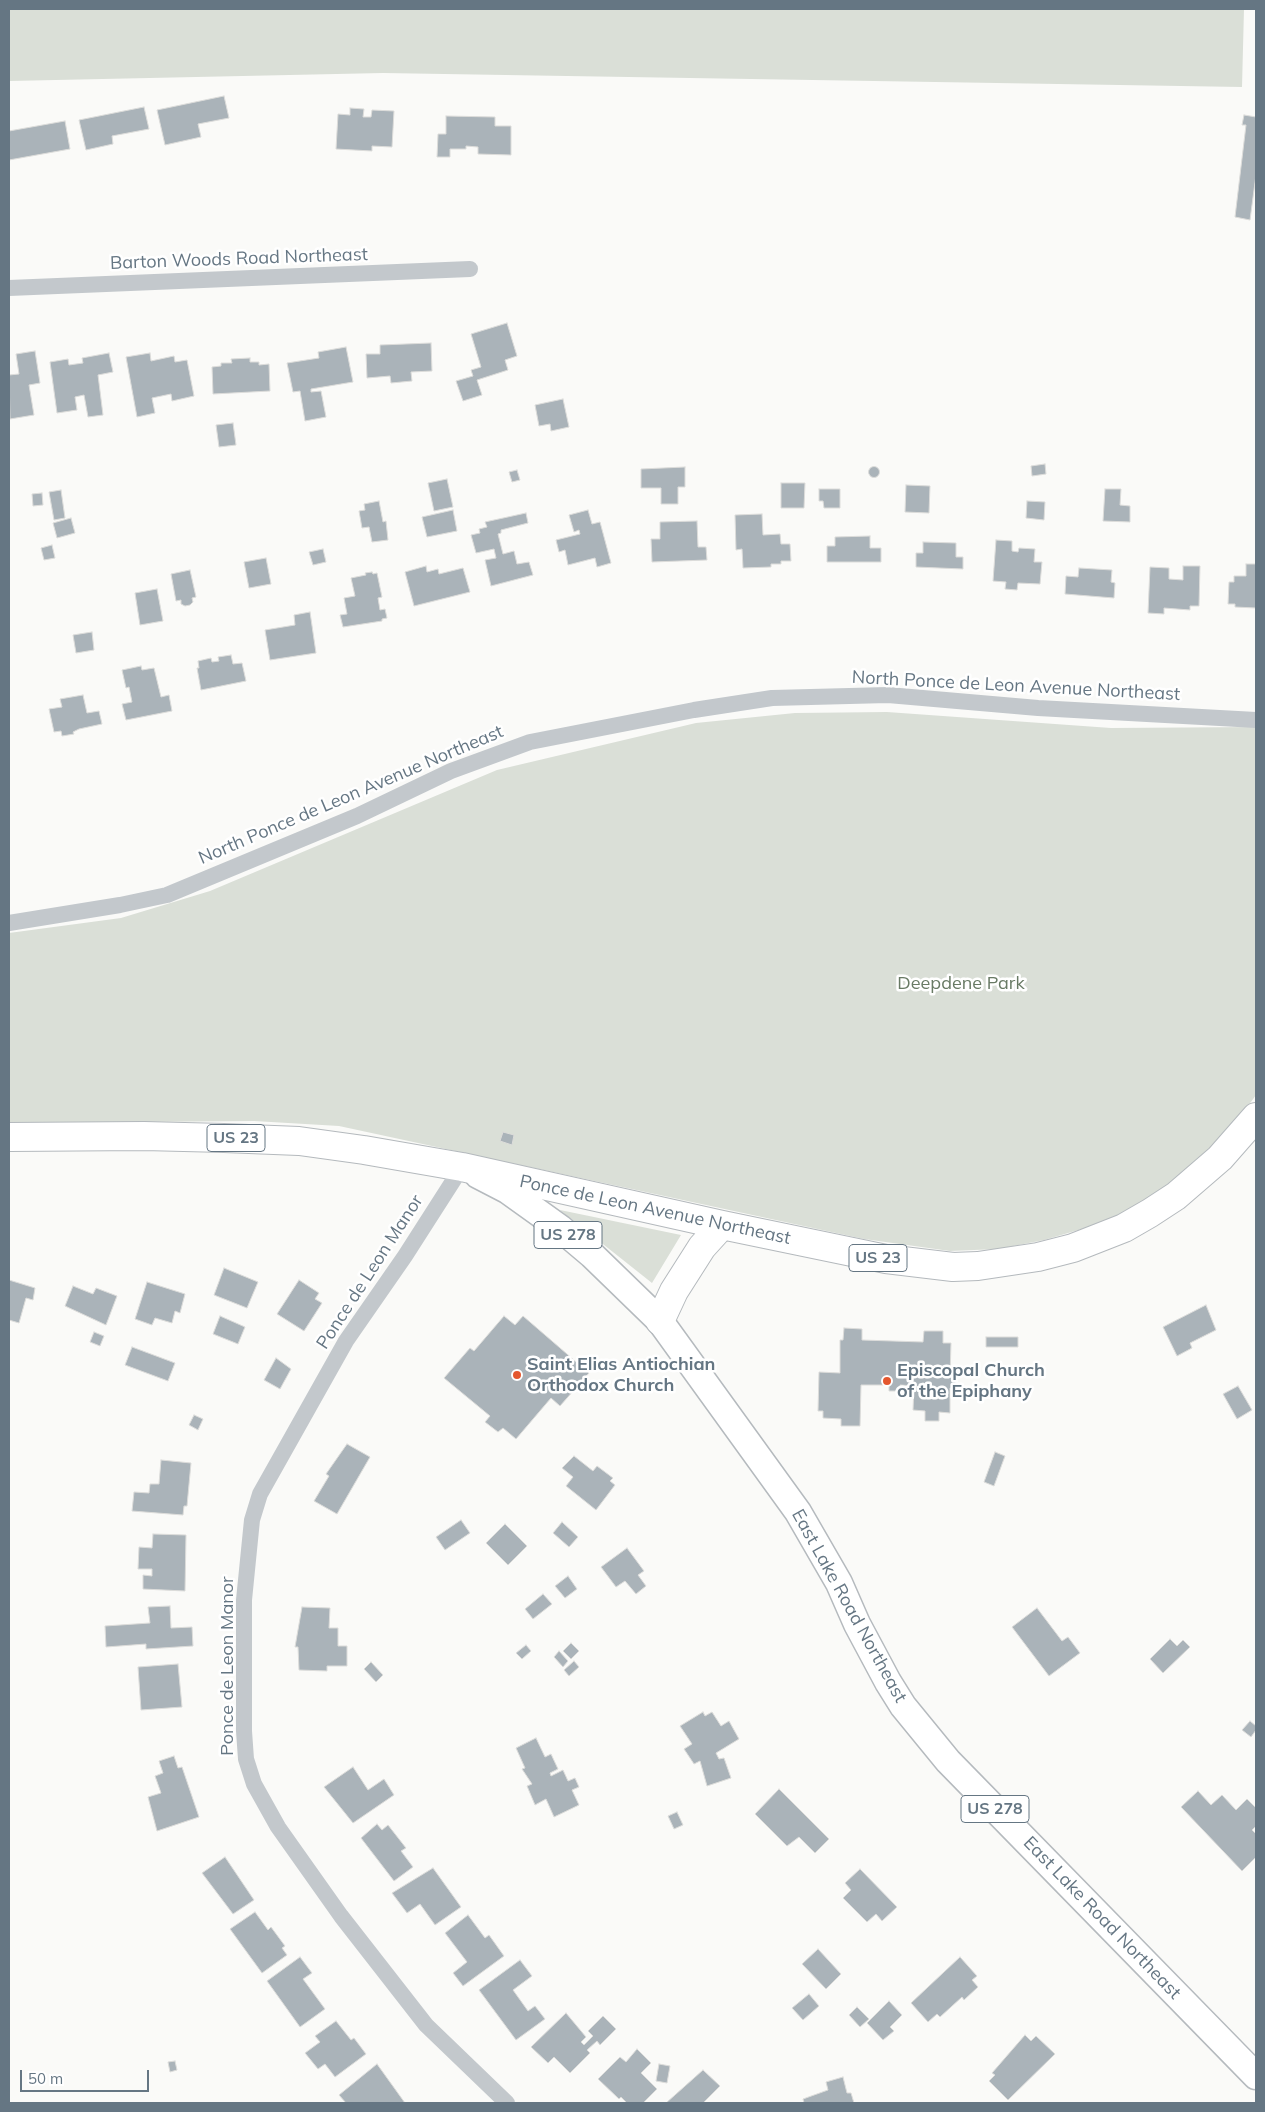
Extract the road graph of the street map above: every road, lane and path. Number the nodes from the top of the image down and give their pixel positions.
1 (470, 269) dead end
2 (9, 288) edge
3 (1256, 720) edge
4 (9, 923) edge
5 (1256, 1117) edge
6 (9, 1137) edge
7 (462, 1167) junction
8 (722, 1225) junction
9 (660, 1321) junction
10 (1256, 2076) edge
11 (507, 2103) edge

1 - 2 street, Barton Woods Road Northeast
3 - 4 street, North Ponce de Leon Avenue Northeast
5 - 8 highway, Ponce de Leon Avenue Northeast / US 23
6 - 7 highway, Ponce de Leon Avenue Northeast / US 23
7 - 8 highway, Ponce de Leon Avenue Northeast / US 23
7 - 9 main road, East Lake Road Northeast / US 278
7 - 11 street, Ponce de Leon Manor
8 - 9 highway
9 - 10 main road, East Lake Road Northeast / US 278

